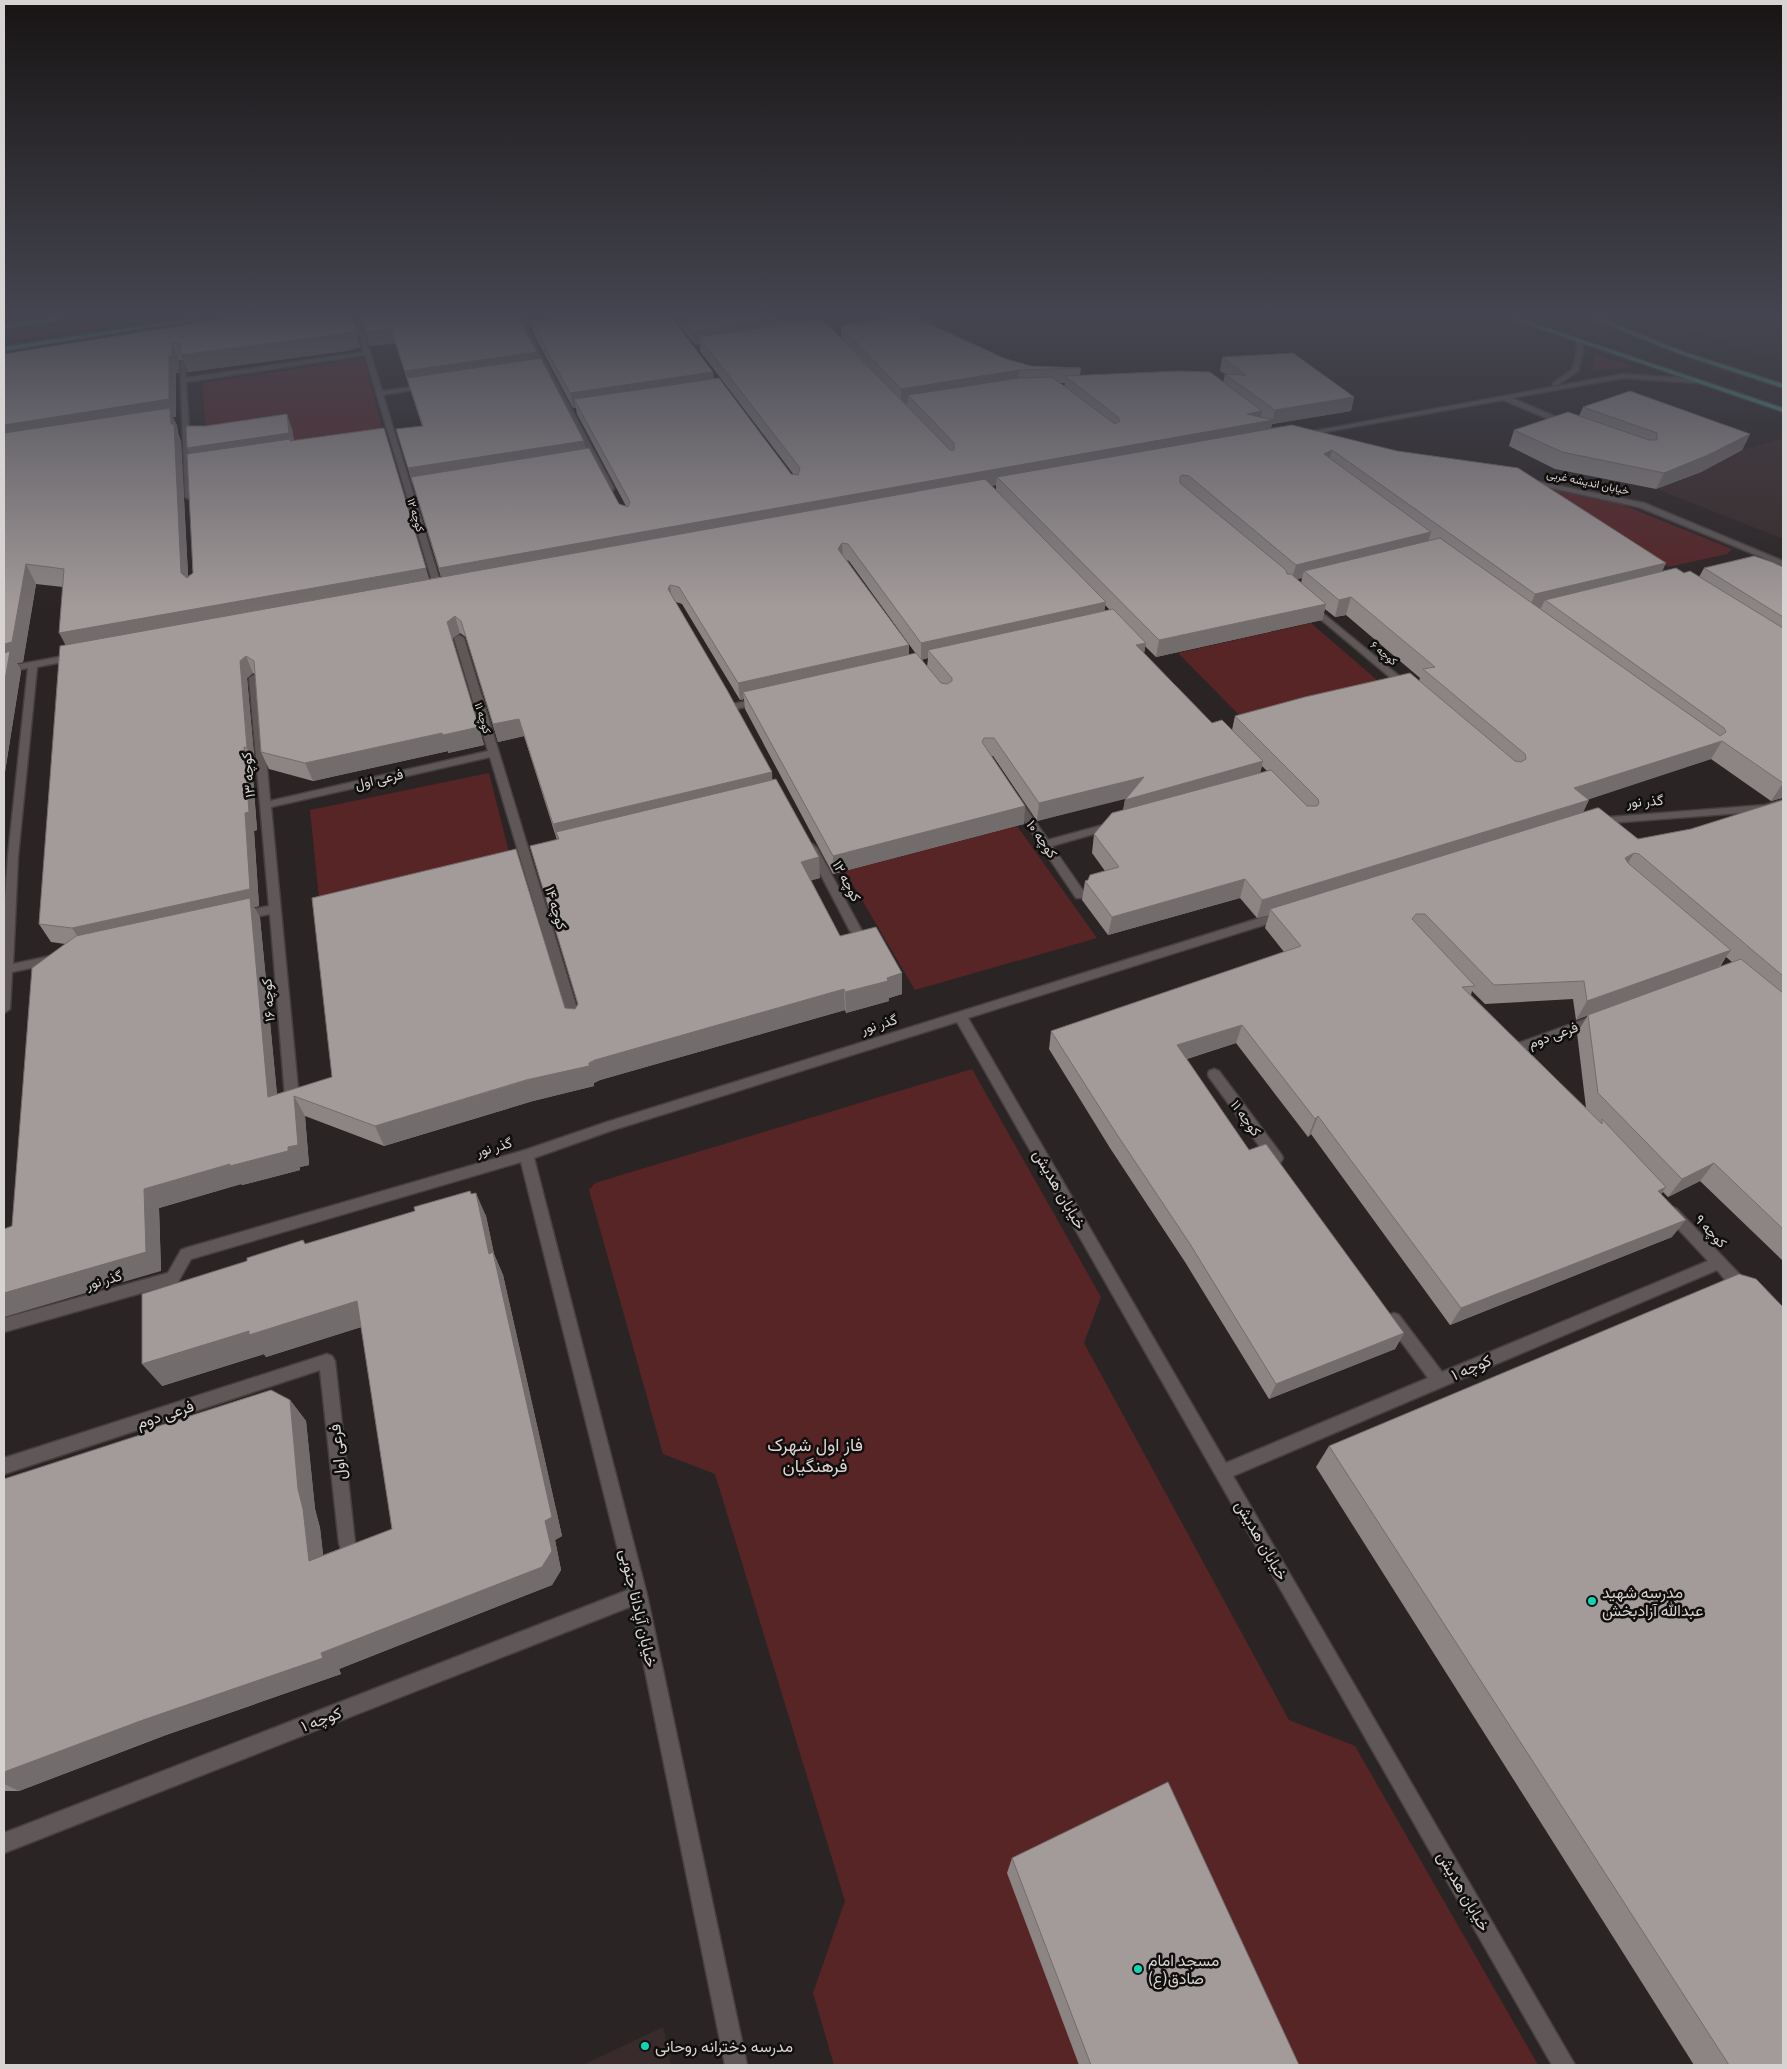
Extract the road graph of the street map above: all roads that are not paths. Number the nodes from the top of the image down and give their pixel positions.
1 (185, 416) edge
2 (386, 416) edge
3 (572, 416) edge
4 (1406, 416) edge
5 (1544, 416) edge
6 (185, 420) junction
7 (175, 422) edge
8 (1574, 427) edge
9 (393, 438) junction
10 (383, 439) edge
11 (1316, 441) edge
12 (595, 459) junction
13 (585, 461) edge
14 (197, 467) edge
15 (187, 469) junction
16 (1522, 480) edge
17 (418, 487) edge
18 (408, 489) junction
19 (613, 494) edge
20 (190, 507) edge
21 (1768, 557) junction
22 (1749, 562) edge
23 (1783, 564) edge
24 (449, 589) edge
25 (439, 591) junction
26 (429, 593) edge
27 (1302, 599) edge
28 (459, 638) edge
29 (80, 656) edge
30 (33, 665) junction
31 (4, 670) edge
32 (254, 678) edge
33 (1414, 694) edge
34 (774, 698) edge
35 (736, 706) edge
36 (493, 753) junction
37 (1008, 790) edge
38 (507, 798) joint
39 (1783, 803) edge
40 (265, 805) junction
41 (1129, 820) edge
42 (1586, 822) edge
43 (805, 836) edge
44 (1045, 844) junction
45 (8, 857) edge
46 (271, 870) joint
47 (1080, 895) dead end
48 (274, 909) junction
49 (1295, 911) edge
50 (227, 920) edge
51 (856, 931) edge
52 (65, 956) edge
53 (8, 969) junction
54 (4, 1010) edge
55 (960, 1016) junction
56 (1607, 1016) edge
57 (576, 1026) edge
58 (1517, 1049) edge
59 (1214, 1074) dead end
60 (315, 1091) edge
61 (526, 1155) junction
62 (1283, 1168) edge
63 (1665, 1206) edge
64 (1719, 1262) junction
65 (1751, 1297) edge
66 (1387, 1310) edge
67 (4, 1325) edge
68 (327, 1362) joint
69 (1439, 1380) junction
70 (4, 1466) edge
71 (1223, 1472) junction
72 (347, 1543) dead end
73 (638, 1595) junction
74 (4, 1843) edge
75 (736, 2065) edge
76 (1564, 2065) edge

1 - 6 street
2 - 9 street, کوچه ۱۲
3 - 12 street
4 - 11 street
5 - 8 street
6 - 7 street
6 - 15 street
9 - 10 street
9 - 18 street, کوچه ۱۲
12 - 13 street
12 - 19 street
14 - 15 street
15 - 20 street
16 - 21 street, خیابان اندیشه غربی
17 - 18 street
18 - 25 street, کوچه ۱۲
21 - 22 street
21 - 23 street, خیابان اندیشه غربی
24 - 25 street
25 - 26 street
27 - 33 street, کوچه ۶
28 - 36 street, کوچه ۱۱
29 - 30 street
30 - 31 street
30 - 45 street
32 - 40 street, کوچه ۱۳
34 - 35 street
36 - 38 street, کوچه ۱۱
36 - 40 street, فرعی اول
37 - 44 street, کوچه ۱۰
38 - 57 street, کوچه ۱۴
39 - 42 street, گذر نور
40 - 46 street, کوچه ۱۳
41 - 44 street
43 - 51 street, کوچه ۱۲
44 - 47 street, کوچه ۱۰
45 - 53 street
46 - 48 street, کوچه ۱۶
48 - 50 street
48 - 60 street, کوچه ۱۶
49 - 55 street, گذر نور
52 - 53 street
53 - 54 street
55 - 61 street, گذر نور
55 - 71 street, خیابان هدیش
56 - 58 street, فرعی دوم
59 - 62 street, کوچه ۱۱
61 - 67 street, گذر نور
61 - 73 street, خیابان آپادانا جنوبی
63 - 64 street, کوچه ۹
64 - 65 street
64 - 69 street, کوچه ۱
66 - 69 street
68 - 70 street, فرعی دوم
68 - 72 street, فرعی اول
69 - 71 street, کوچه ۱
71 - 76 street, خیابان هدیش
73 - 74 street, کوچه ۱
73 - 75 street, خیابان آپادانا جنوبی

